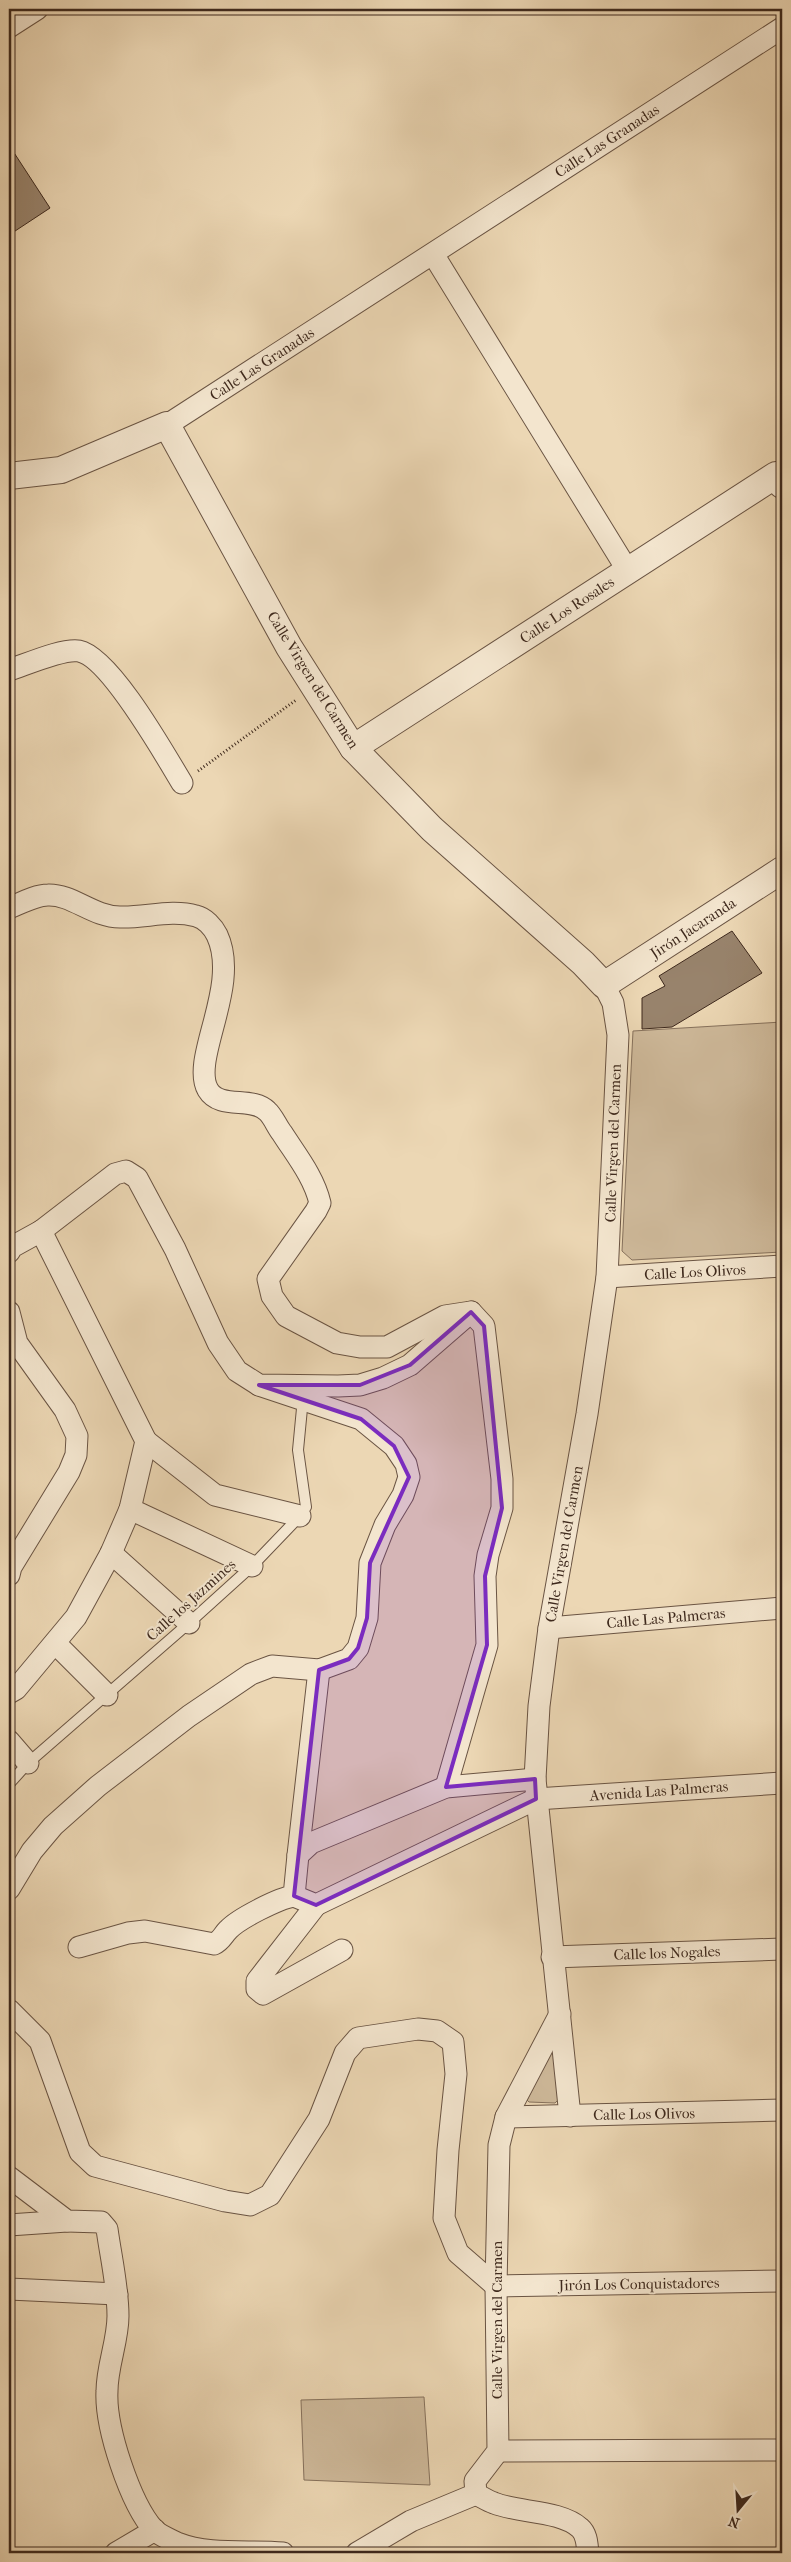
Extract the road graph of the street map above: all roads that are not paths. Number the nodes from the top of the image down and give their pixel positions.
1 (37, 9) edge
2 (9, 27) edge
3 (782, 28) edge
4 (433, 254) junction
5 (167, 426) junction
6 (9, 476) edge
7 (780, 478) edge
8 (628, 571) junction
9 (9, 670) edge
10 (353, 748) junction
11 (182, 783) road end
12 (782, 870) edge
13 (9, 908) edge
14 (604, 985) junction
15 (41, 1231) junction
16 (9, 1252) edge
17 (782, 1266) edge
18 (607, 1277) junction
19 (9, 1312) edge
20 (471, 1312) junction
21 (259, 1385) junction
22 (303, 1398) junction
23 (146, 1441) junction
24 (130, 1509) junction
25 (300, 1516) junction
26 (111, 1553) junction
27 (252, 1566) junction
28 (9, 1575) edge
29 (782, 1608) edge
30 (189, 1623) junction
31 (549, 1628) junction
32 (56, 1643) junction
33 (319, 1670) junction
34 (9, 1693) edge
35 (106, 1694) junction
36 (9, 1741) edge
37 (28, 1763) junction
38 (782, 1783) edge
39 (9, 1784) edge
40 (446, 1787) junction
41 (536, 1789) junction
42 (298, 1855) junction
43 (9, 1889) edge
44 (294, 1896) junction
45 (316, 1905) junction
46 (79, 1947) dead end
47 (782, 1949) edge
48 (342, 1950) dead end
49 (552, 1957) junction
50 (9, 2010) edge
51 (560, 2014) junction
52 (782, 2110) edge
53 (570, 2116) junction
54 (506, 2117) junction
55 (9, 2178) edge
56 (67, 2221) junction
57 (9, 2225) edge
58 (782, 2281) edge
59 (496, 2286) junction
60 (9, 2289) edge
61 (117, 2294) junction
62 (782, 2450) edge
63 (498, 2451) junction
64 (476, 2494) junction
65 (155, 2530) junction
66 (116, 2553) edge
67 (283, 2553) edge
68 (357, 2553) edge
69 (588, 2553) edge

1 - 2 street
3 - 4 street, Calle Las Granadas
4 - 5 street, Calle Las Granadas
4 - 8 street
5 - 6 street
5 - 10 street, Calle Virgen del Carmen
7 - 8 street, Calle Los Rosales
8 - 10 street, Calle Los Rosales
9 - 11 street
10 - 14 street, Calle Virgen del Carmen
12 - 14 street, Jirón Jacaranda
13 - 20 street
14 - 18 street, Calle Virgen del Carmen
15 - 16 street
15 - 21 street
15 - 23 street
17 - 18 street, Calle Los Olivos
18 - 31 street, Calle Virgen del Carmen
19 - 28 street
20 - 21 street
20 - 40 street
21 - 22 street
22 - 25 lane
22 - 33 street
23 - 24 street
23 - 25 street
24 - 26 street
24 - 27 street
25 - 27 lane, Calle los Jazmines
26 - 30 street
26 - 32 street
27 - 30 lane, Calle los Jazmines
29 - 31 street, Calle Las Palmeras
30 - 35 lane, Calle los Jazmines
31 - 41 street, Calle Virgen del Carmen
32 - 34 street
32 - 35 street
33 - 42 street
33 - 43 street
35 - 37 lane, Calle los Jazmines
36 - 37 street
37 - 39 lane, Calle los Jazmines
38 - 41 street, Avenida Las Palmeras
40 - 41 street, Avenida Las Palmeras
40 - 42 street, Avenida Las Palmeras
41 - 45 street
41 - 49 street, Calle Virgen del Carmen
42 - 44 street
44 - 45 street
44 - 46 street
45 - 48 street
47 - 49 street, Calle los Nogales
49 - 51 street, Calle Virgen del Carmen
50 - 59 street
51 - 53 street, Calle Virgen del Carmen
51 - 54 street, Calle Virgen del Carmen
52 - 53 street, Calle Los Olivos
53 - 54 street, Calle Los Olivos
54 - 59 street, Calle Virgen del Carmen
55 - 56 street
56 - 57 street
56 - 61 street
58 - 59 street, Jirón Los Conquistadores
59 - 63 street, Calle Virgen del Carmen
60 - 61 street
61 - 65 street
62 - 63 street
63 - 64 street
64 - 68 street
64 - 69 street
65 - 66 street
65 - 67 street

